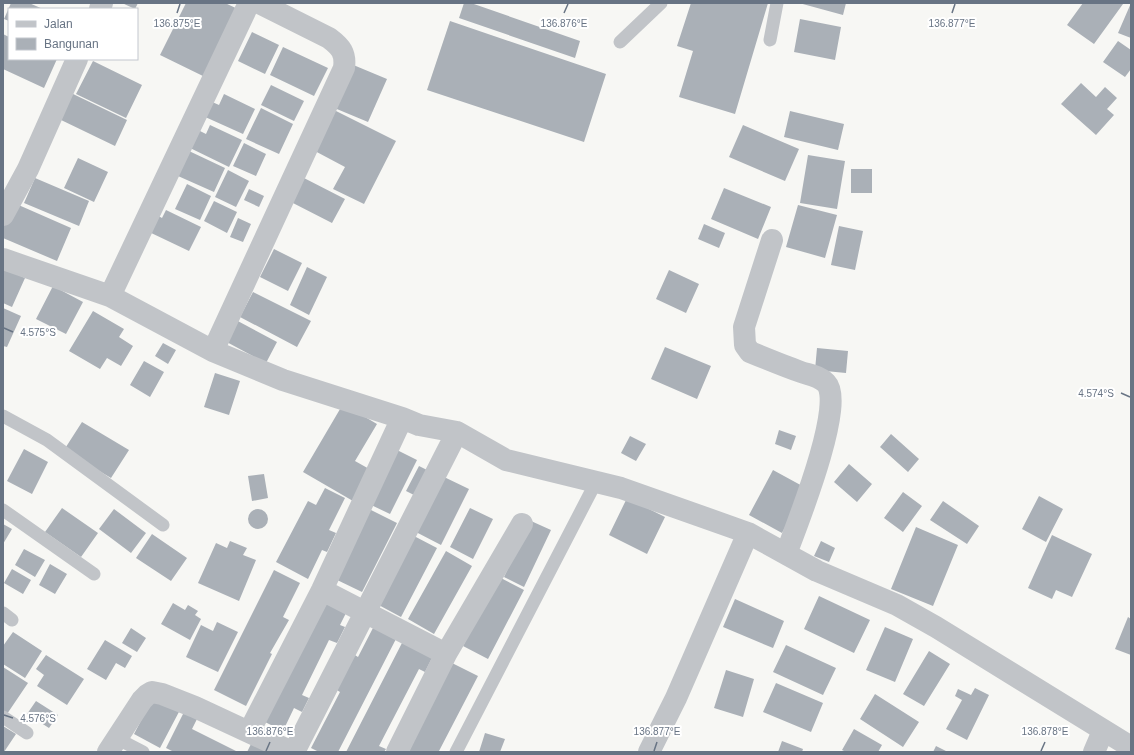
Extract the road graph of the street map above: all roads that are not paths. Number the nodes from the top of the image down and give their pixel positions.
1 (249, 3) edge
2 (259, 3) edge
3 (661, 3) edge
4 (777, 3) edge
5 (770, 40) dead end
6 (620, 42) dead end
7 (77, 60) edge
8 (3, 215) edge
9 (772, 240) dead end
10 (3, 259) edge
11 (110, 296) junction
12 (213, 351) junction
13 (3, 416) edge
14 (402, 418) junction
15 (457, 432) junction
16 (596, 482) junction
17 (3, 510) edge
18 (522, 524) dead end
19 (163, 525) dead end
20 (748, 533) junction
21 (786, 554) junction
22 (94, 574) dead end
23 (322, 590) junction
24 (365, 612) junction
25 (446, 654) junction
26 (3, 717) edge
27 (1103, 731) junction
28 (249, 732) junction
29 (26, 733) dead end
30 (112, 745) edge
31 (1131, 747) edge
32 (143, 752) edge
33 (293, 752) edge
34 (396, 752) edge
35 (456, 752) edge
36 (649, 752) edge
37 (1094, 752) edge

1 - 11 street
2 - 12 street
3 - 6 lane
4 - 5 lane
7 - 8 street
9 - 21 street
10 - 11 street
11 - 12 street
12 - 14 street
13 - 19 lane
14 - 15 street
14 - 23 street
15 - 16 street
15 - 24 street
16 - 20 street
16 - 35 lane
17 - 22 lane
18 - 25 street
20 - 21 street
20 - 36 street
21 - 27 street
23 - 24 street
23 - 28 street
24 - 25 street
24 - 33 street
25 - 34 street
26 - 29 lane
27 - 31 street
27 - 37 street
28 - 30 street
28 - 33 street
30 - 32 lane

